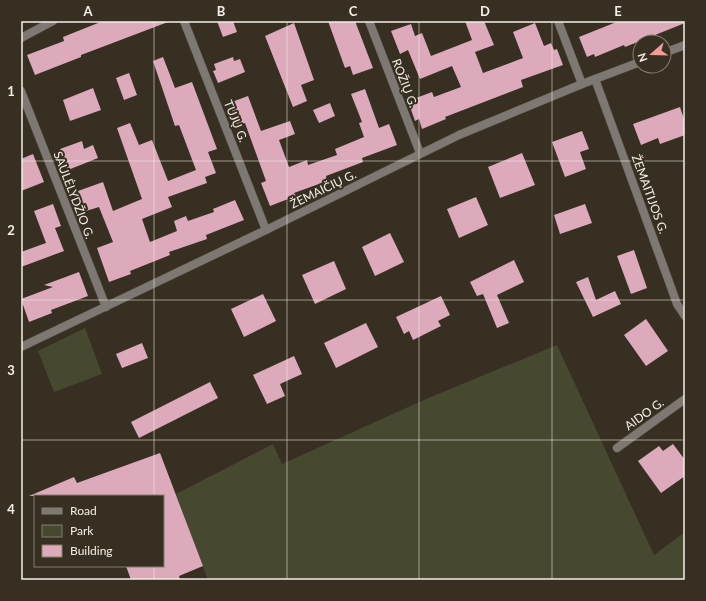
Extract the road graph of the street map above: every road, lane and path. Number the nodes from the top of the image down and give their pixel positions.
1 (54, 21) edge
2 (184, 21) edge
3 (369, 21) edge
4 (558, 21) edge
5 (21, 38) edge
6 (685, 45) edge
7 (672, 50) edge
8 (632, 65) edge
9 (595, 79) junction
10 (582, 84) junction
11 (21, 91) edge
12 (420, 153) junction
13 (266, 230) junction
14 (106, 307) junction
15 (685, 316) edge
16 (21, 347) edge
17 (685, 399) edge
18 (617, 448) dead end

1 - 5 street
2 - 13 street, TUJŲ G.
3 - 12 street, ROŽIŲ G.
4 - 10 street
6 - 7 street
8 - 9 street, ŽEMAIČIŲ G.
9 - 10 street, ŽEMAIČIŲ G.
9 - 15 street, ŽEMAITIJOS G.
10 - 12 street, ŽEMAIČIŲ G.
11 - 14 street, SAULĖLYDŽIO G.
12 - 13 street, ŽEMAIČIŲ G.
13 - 14 street, ŽEMAIČIŲ G.
14 - 16 street, ŽEMAIČIŲ G.
17 - 18 street, AIDO G.

